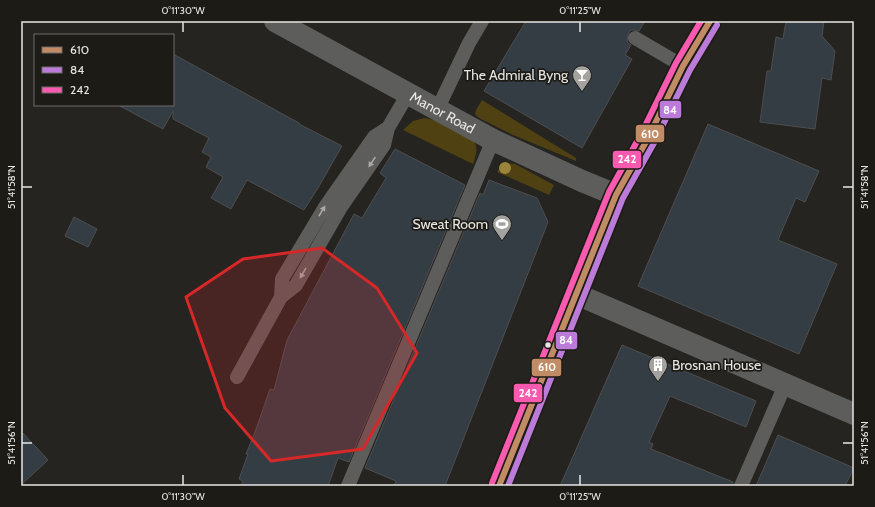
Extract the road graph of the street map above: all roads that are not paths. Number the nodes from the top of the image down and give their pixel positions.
1 (275, 21) edge
2 (482, 21) edge
3 (710, 21) edge
4 (635, 38) dead end
5 (683, 66) junction
6 (408, 94) junction
7 (437, 110) junction
8 (493, 140) junction
9 (616, 195) junction
10 (576, 294) junction
11 (237, 377) dead end
12 (785, 385) junction
13 (854, 414) edge
14 (348, 486) edge
15 (499, 486) edge
16 (741, 486) edge

1 - 6 street, Manor Road
2 - 7 lane
3 - 5 street
4 - 5 lane
5 - 9 street
6 - 7 street, Manor Road
6 - 11 lane
7 - 8 street, Manor Road
8 - 9 street, Manor Road
8 - 14 lane
9 - 10 street
10 - 12 street
10 - 15 street
12 - 13 street
12 - 16 lane

